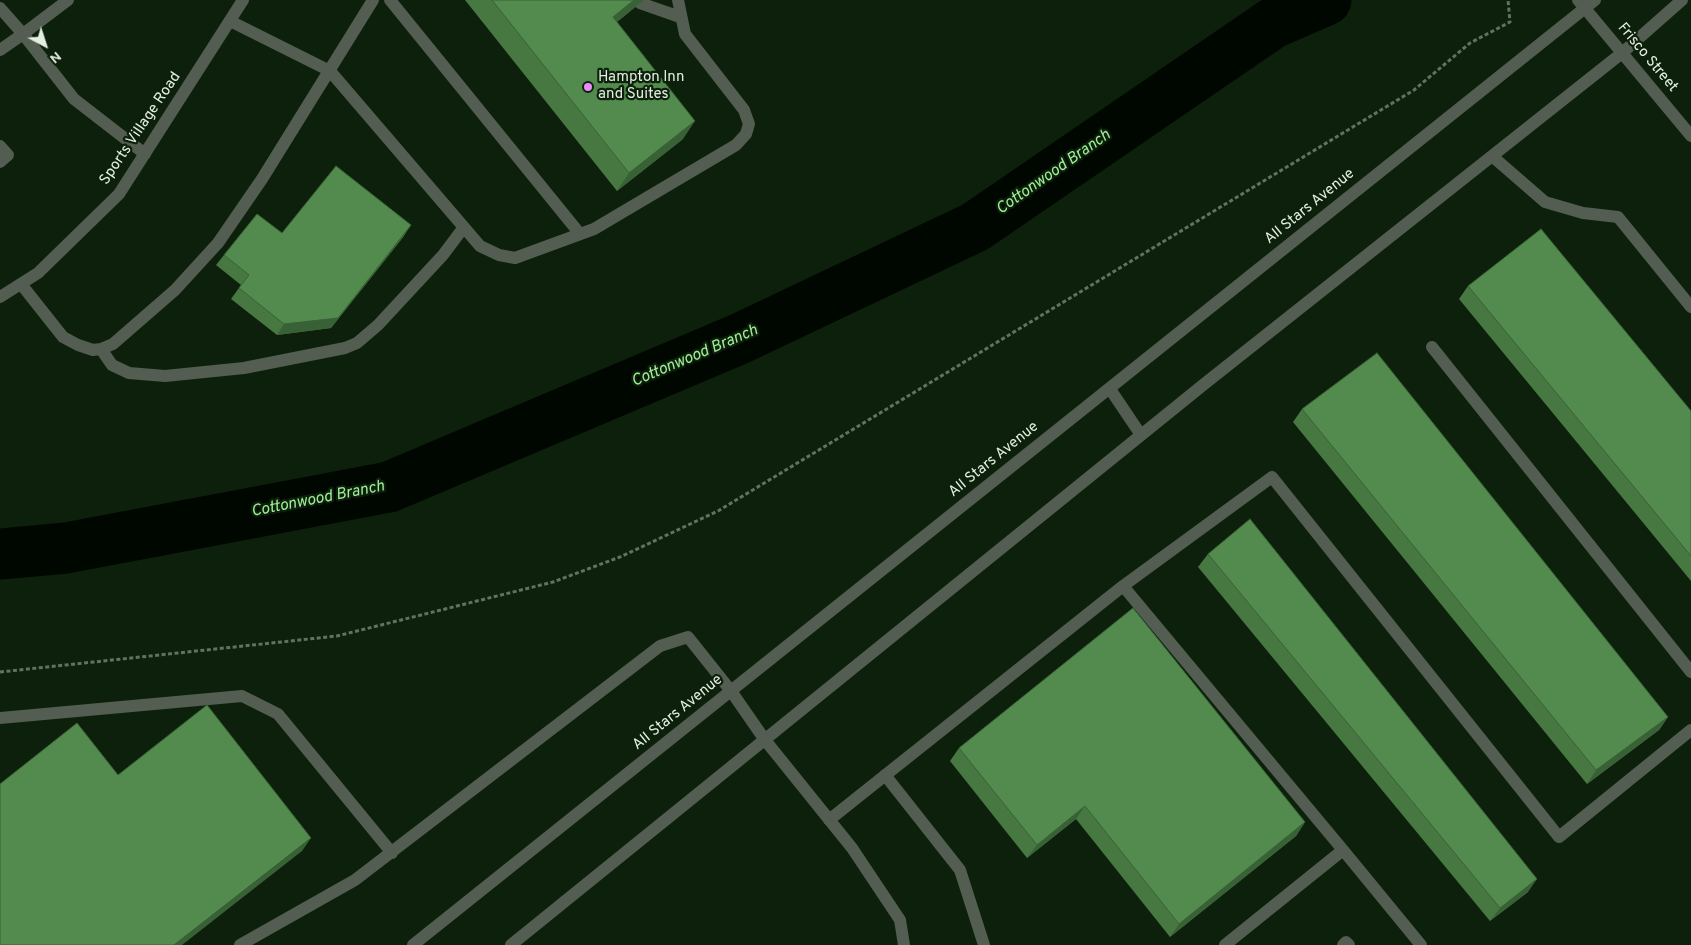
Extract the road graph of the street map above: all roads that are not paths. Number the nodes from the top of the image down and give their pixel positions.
1 (68, 0) edge
2 (243, 0) edge
3 (373, 0) edge
4 (390, 0) edge
5 (678, 0) edge
6 (1682, 0) edge
7 (640, 3) dead end
8 (1586, 3) edge
9 (0, 8) edge
10 (680, 17) junction
11 (230, 21) junction
12 (23, 34) junction
13 (0, 50) edge
14 (1622, 53) junction
15 (330, 71) junction
16 (1691, 136) edge
17 (0, 146) edge
18 (145, 154) junction
19 (1492, 156) junction
20 (0, 162) edge
21 (464, 227) junction
22 (580, 234) junction
23 (21, 284) junction
24 (0, 297) edge
25 (1691, 307) edge
26 (1432, 347) dead end
27 (102, 349) junction
28 (1110, 389) junction
29 (1141, 435) junction
30 (1122, 586) junction
31 (1691, 672) edge
32 (732, 691) junction
33 (0, 718) edge
34 (1691, 730) edge
35 (765, 740) junction
36 (885, 775) junction
37 (829, 820) junction
38 (1343, 850) junction
39 (392, 853) junction
40 (240, 945) edge
41 (413, 945) edge
42 (511, 945) edge
43 (904, 945) edge
44 (984, 945) edge
45 (1225, 945) edge
46 (1343, 945) edge
47 (1349, 945) edge
48 (1421, 945) edge

1 - 12 street
2 - 11 street, Sports Village Road
3 - 15 street
4 - 22 street
5 - 10 street
6 - 14 street
7 - 10 street
8 - 14 street, Frisco Street
8 - 28 street, All Stars Avenue
9 - 12 street
10 - 22 street
11 - 15 street
11 - 18 street, Sports Village Road
12 - 13 street
12 - 18 street
14 - 16 street, Frisco Street
14 - 19 street
15 - 21 street
15 - 27 street
17 - 20 street
18 - 23 street, Sports Village Road
19 - 25 street
19 - 29 street
21 - 22 street
21 - 27 street
23 - 24 street, Sports Village Road
23 - 27 street
26 - 31 street
28 - 29 street
28 - 32 street, All Stars Avenue
29 - 35 street
30 - 34 street
30 - 36 street
30 - 38 street
32 - 35 street
32 - 39 street
32 - 41 street, All Stars Avenue
33 - 39 street
35 - 37 street
35 - 42 street
36 - 37 street
36 - 44 street
37 - 43 street
38 - 45 street
38 - 48 street
39 - 40 street
46 - 47 street

